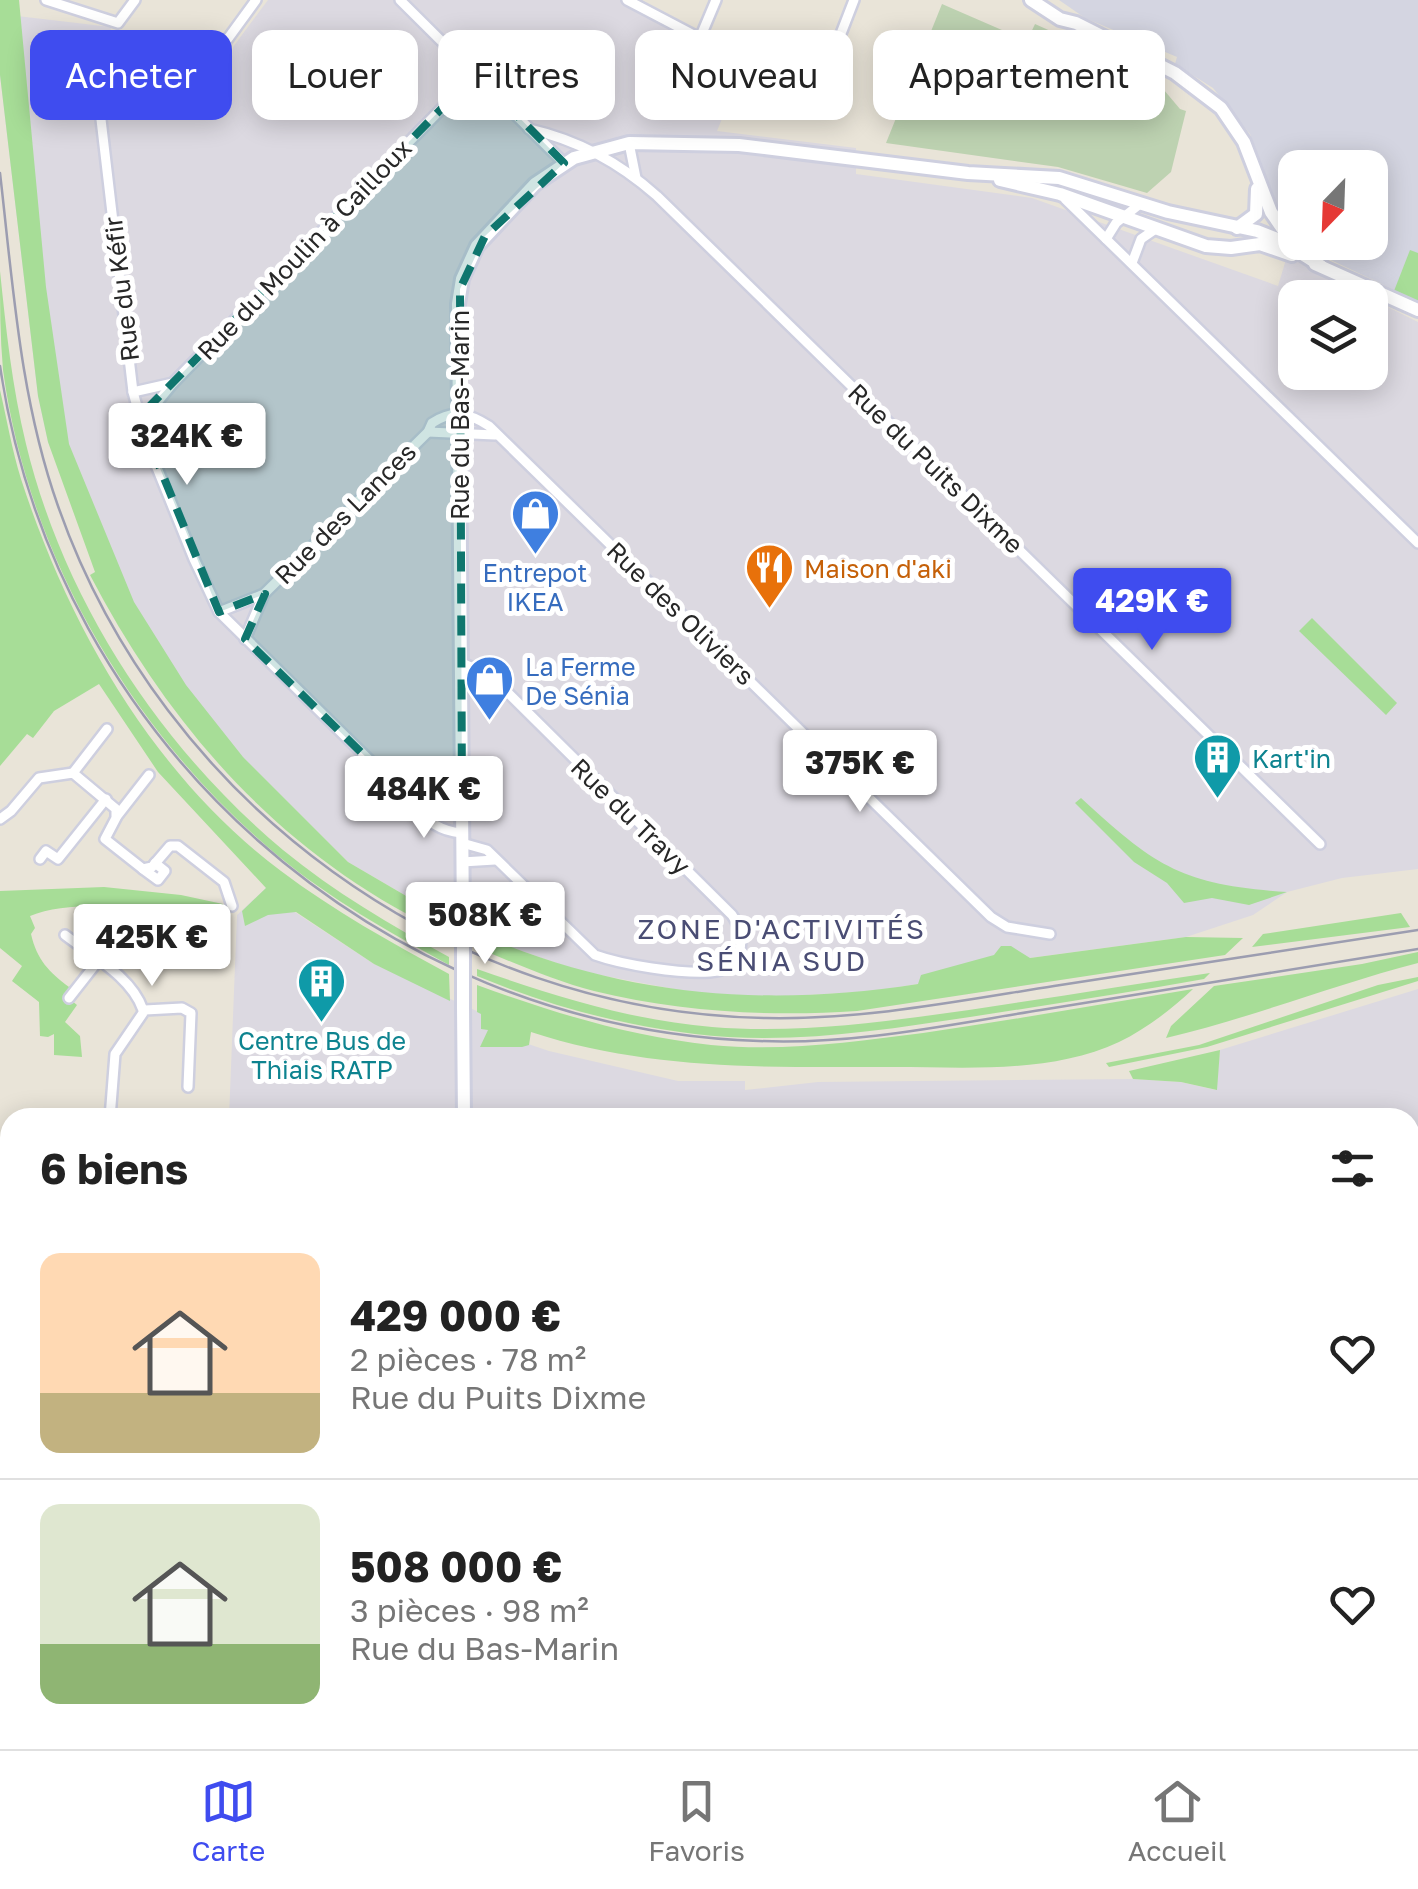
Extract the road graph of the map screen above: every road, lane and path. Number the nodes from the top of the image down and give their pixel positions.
1 (46, 0) edge
2 (135, 0) edge
3 (256, 0) edge
4 (400, 0) edge
5 (627, 0) edge
6 (716, 0) edge
7 (854, 0) edge
8 (1032, 0) edge
9 (1047, 0) edge
10 (1076, 23) junction
11 (685, 30) edge
12 (703, 30) edge
13 (843, 30) edge
14 (232, 33) edge
15 (438, 37) edge
16 (438, 112) edge
17 (101, 120) edge
18 (520, 120) edge
19 (529, 129) junction
20 (630, 144) junction
21 (593, 151) junction
22 (564, 163) junction
23 (968, 173) junction
24 (1042, 176) junction
25 (1256, 176) junction
26 (636, 178) junction
27 (1060, 194) junction
28 (1140, 204) junction
29 (1270, 212) junction
30 (1124, 215) junction
31 (1278, 226) edge
32 (1157, 228) junction
33 (1236, 228) junction
34 (1258, 231) junction
35 (1278, 236) edge
36 (1106, 238) junction
37 (1278, 239) edge
38 (1224, 247) junction
39 (1278, 249) edge
40 (1309, 260) edge
41 (1132, 263) junction
42 (1418, 310) edge
43 (173, 383) junction
44 (133, 392) junction
45 (458, 412) junction
46 (139, 417) junction
47 (428, 432) junction
48 (458, 432) junction
49 (495, 435) junction
50 (1418, 543) edge
51 (264, 594) junction
52 (220, 612) junction
53 (244, 640) junction
54 (460, 662) junction
55 (460, 687) junction
56 (506, 693) junction
57 (107, 730) dead end
58 (72, 773) junction
59 (149, 775) dead end
60 (106, 799) junction
61 (415, 804) junction
62 (462, 812) junction
63 (116, 818) junction
64 (0, 819) edge
65 (462, 838) junction
66 (1320, 844) dead end
67 (40, 858) dead end
68 (495, 860) junction
69 (462, 862) junction
70 (232, 906) dead end
71 (168, 924) dead end
72 (1050, 934) dead end
73 (65, 935) dead end
74 (99, 962) junction
75 (69, 998) dead end
76 (143, 1010) junction
77 (188, 1087) dead end
78 (111, 1108) edge
79 (464, 1108) edge
80 (0, 1145) edge
81 (0, 1157) edge

1 - 2 street
3 - 14 street
4 - 15 street
5 - 11 street
6 - 12 street
7 - 13 street
8 - 10 main road
9 - 10 main road
10 - 25 main road
16 - 43 street, Rue du Moulin à Cailloux
17 - 44 street, Rue du Kéfir
18 - 19 street
19 - 21 street, Rue du Puits Dixme
19 - 22 street
20 - 21 main road, Rue du Bas-Marin
20 - 23 main road, Rue du Bas-Marin
20 - 26 street
21 - 22 main road, Rue du Bas-Marin
21 - 26 street, Rue du Puits Dixme
22 - 45 main road, Rue du Bas-Marin
23 - 24 main road, Rue du Bas-Marin
23 - 27 main road, Rue du Bas-Marin
24 - 27 street
24 - 28 main road, Rue du Bas-Marin
25 - 29 main road
25 - 33 main road
26 - 66 street, Rue du Puits Dixme
27 - 30 main road, Rue du Bas-Marin
27 - 36 street
28 - 30 street
28 - 33 main road, Rue du Bas-Marin
29 - 31 main road
29 - 34 main road
29 - 35 main road
30 - 32 main road, Rue du Bas-Marin
30 - 36 street
32 - 38 main road, Rue du Bas-Marin
32 - 41 street
33 - 34 main road, Rue du Bas-Marin
34 - 37 main road, Rue du Bas-Marin
34 - 38 main road
36 - 41 street
38 - 39 main road, Rue du Bas-Marin
40 - 42 main road, Rue du Bas-Marin
41 - 50 street
43 - 44 street
43 - 46 street, Rue du Moulin à Cailloux
44 - 46 street, Rue du Kéfir
45 - 47 street, Rue des Lances
45 - 48 main road, Rue du Bas-Marin
45 - 49 street, Rue des Oliviers
46 - 52 street, Rue du Kéfir
47 - 48 street, Rue des Lances
47 - 51 street, Rue des Lances
48 - 49 street
48 - 54 main road, Rue du Bas-Marin
49 - 72 street, Rue des Oliviers
51 - 52 street, Rue des Lances
51 - 53 street, Rue des Lances
52 - 53 street, Rue du Kéfir
53 - 61 street, Rue du Kéfir
54 - 55 main road, Rue du Bas-Marin
54 - 56 street, Rue du Travy
55 - 56 street
55 - 62 main road, Rue du Bas-Marin
56 - 68 street, Rue du Travy
57 - 58 street
58 - 60 street
58 - 64 street
59 - 63 street
60 - 63 street
60 - 67 street
61 - 62 street
61 - 65 street, Rue du Kéfir
62 - 65 main road, Rue du Bas-Marin
63 - 70 street
65 - 68 street, Rue du Travy
65 - 69 main road, Rue du Bas-Marin
68 - 69 street
69 - 79 main road, Rue du Bas-Marin, bridge
71 - 74 street
73 - 74 street
74 - 75 street
74 - 76 street
76 - 77 street
76 - 78 street
80 - 81 street

